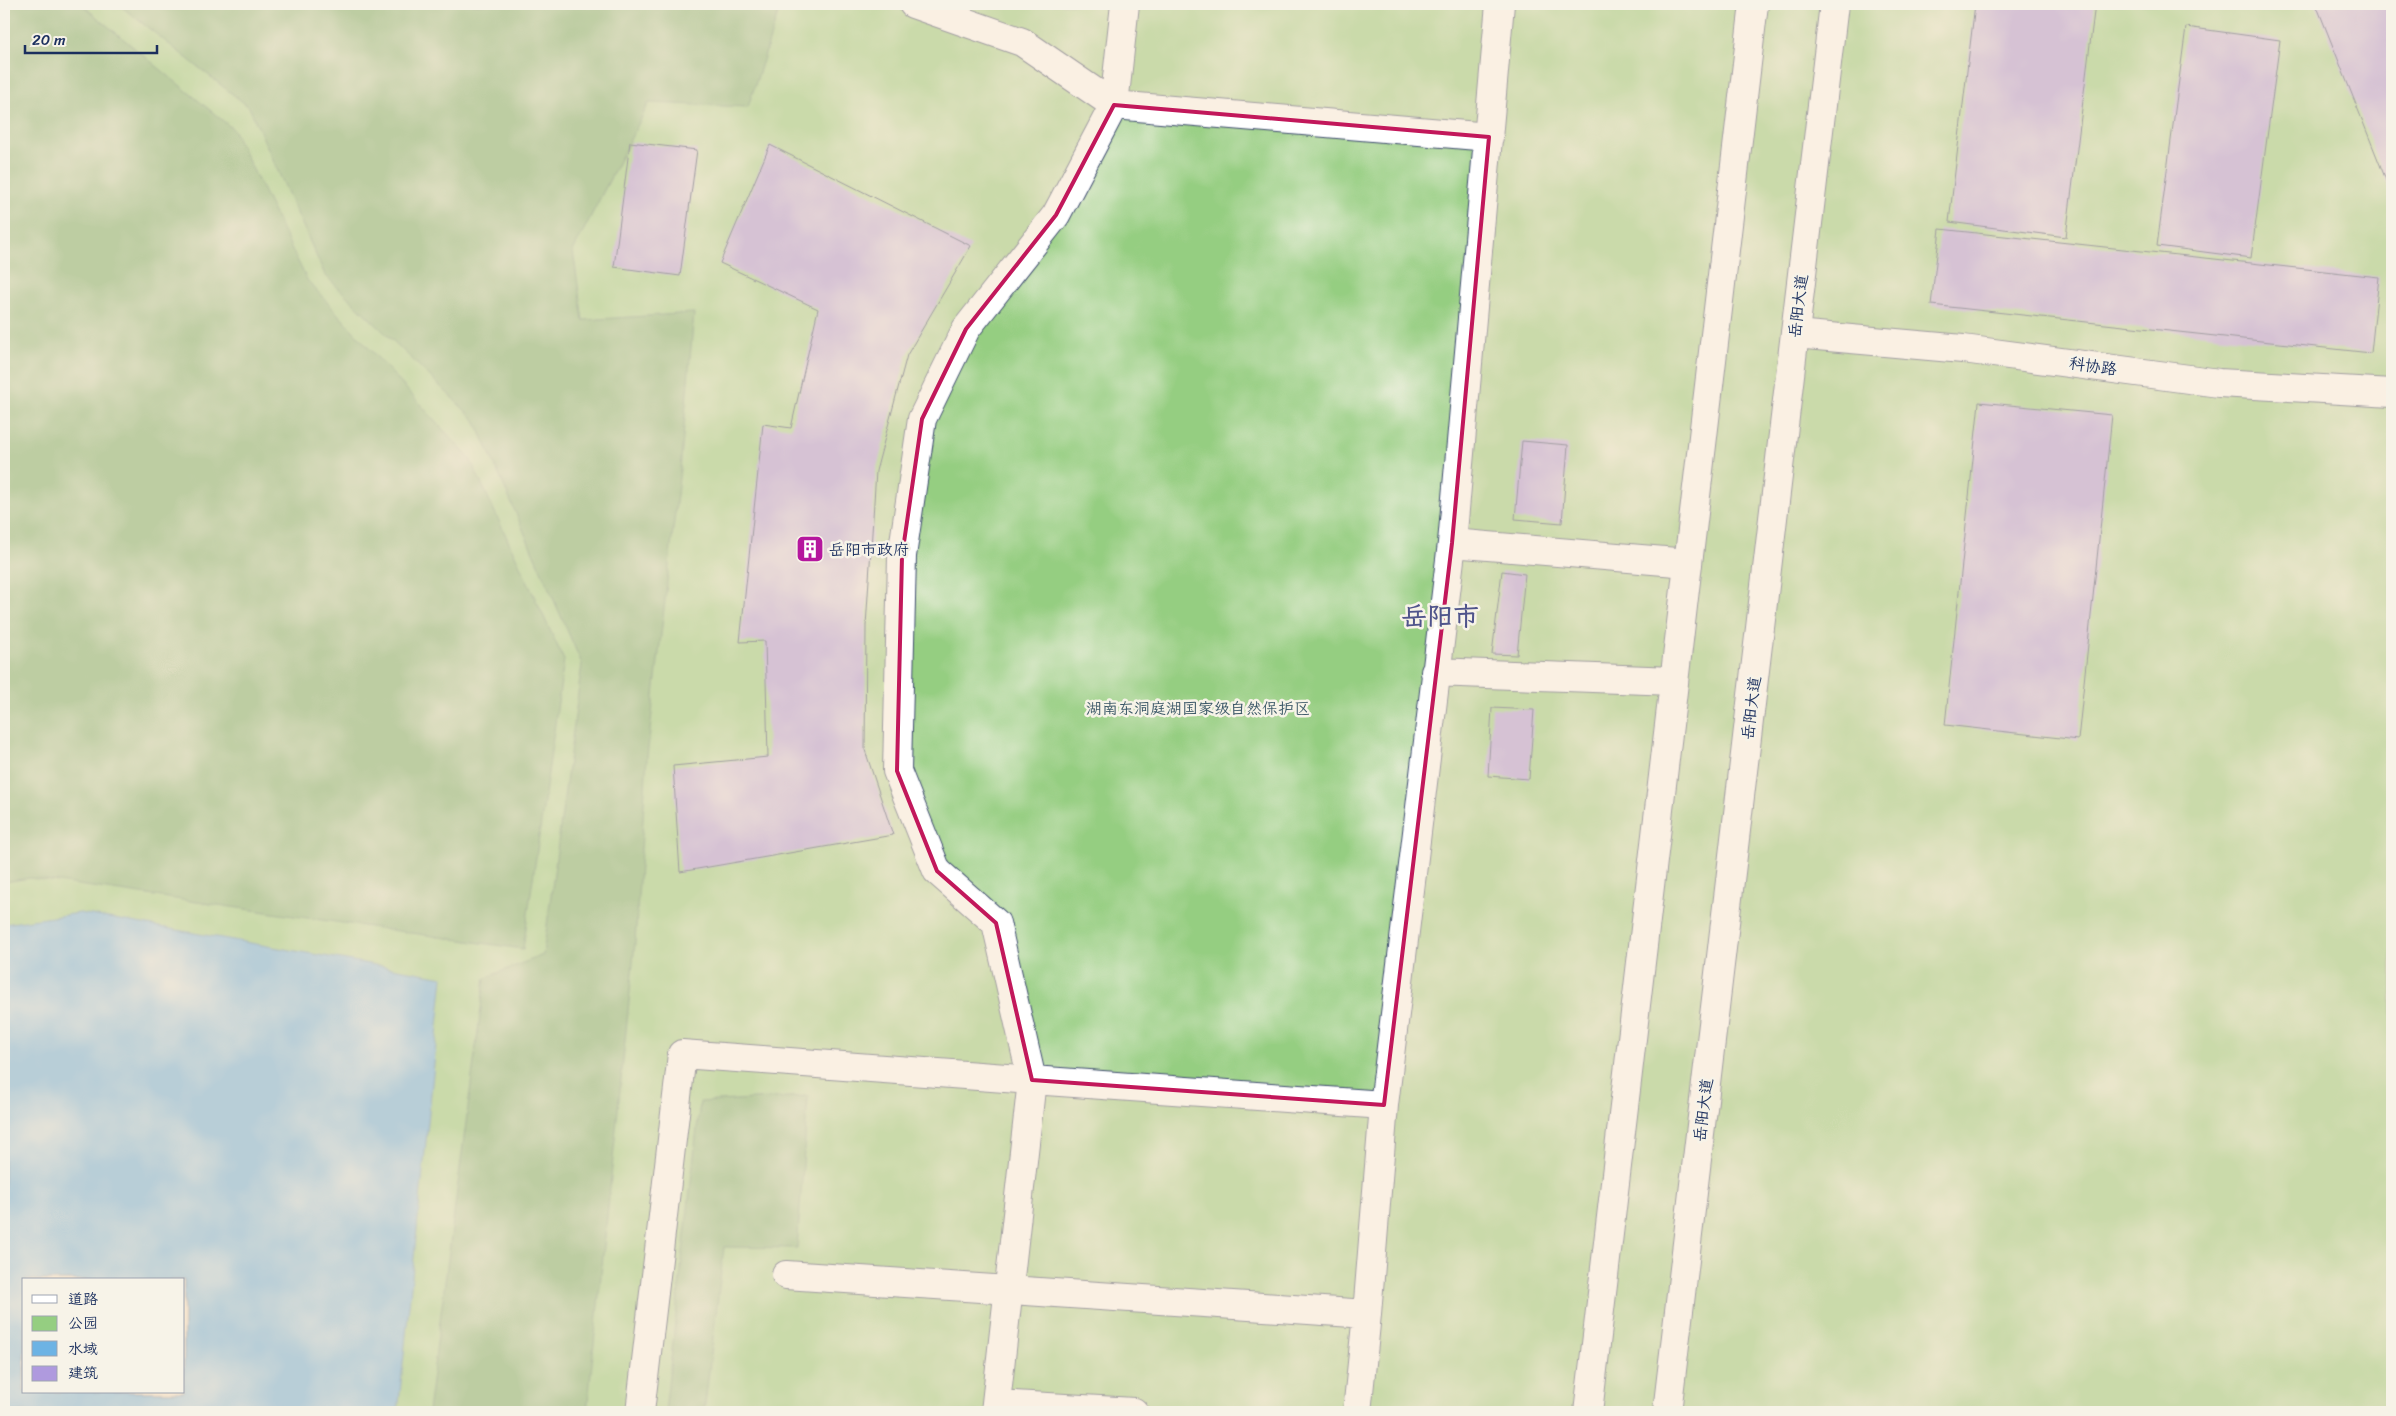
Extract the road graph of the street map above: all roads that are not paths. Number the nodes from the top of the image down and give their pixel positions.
1 (913, 4) edge
2 (1125, 4) edge
3 (1495, 4) edge
4 (1754, 4) edge
5 (1834, 4) edge
6 (1114, 105) junction
7 (1488, 137) junction
8 (1795, 334) junction
9 (2392, 393) edge
10 (1452, 543) junction
11 (1688, 562) junction
12 (1435, 672) junction
13 (1674, 681) junction
14 (1032, 1080) junction
15 (1384, 1105) junction
16 (786, 1275) dead end
17 (1008, 1290) junction
18 (1367, 1314) junction
19 (996, 1408) edge
20 (640, 1412) edge
21 (1134, 1412) edge
22 (1356, 1412) edge
23 (1588, 1412) edge
24 (1667, 1412) edge

1 - 6 street
2 - 6 street
3 - 7 street
4 - 11 street
5 - 8 street, 岳阳大道
6 - 7 street
6 - 14 street
7 - 10 street
8 - 9 street, 科协路
8 - 24 street, 岳阳大道
10 - 11 street
10 - 12 street
11 - 13 street
12 - 13 street
12 - 15 street
13 - 23 street
14 - 15 street
14 - 17 street
14 - 20 street
15 - 18 street
16 - 17 street
17 - 18 street
17 - 19 street
18 - 22 street
19 - 21 street

